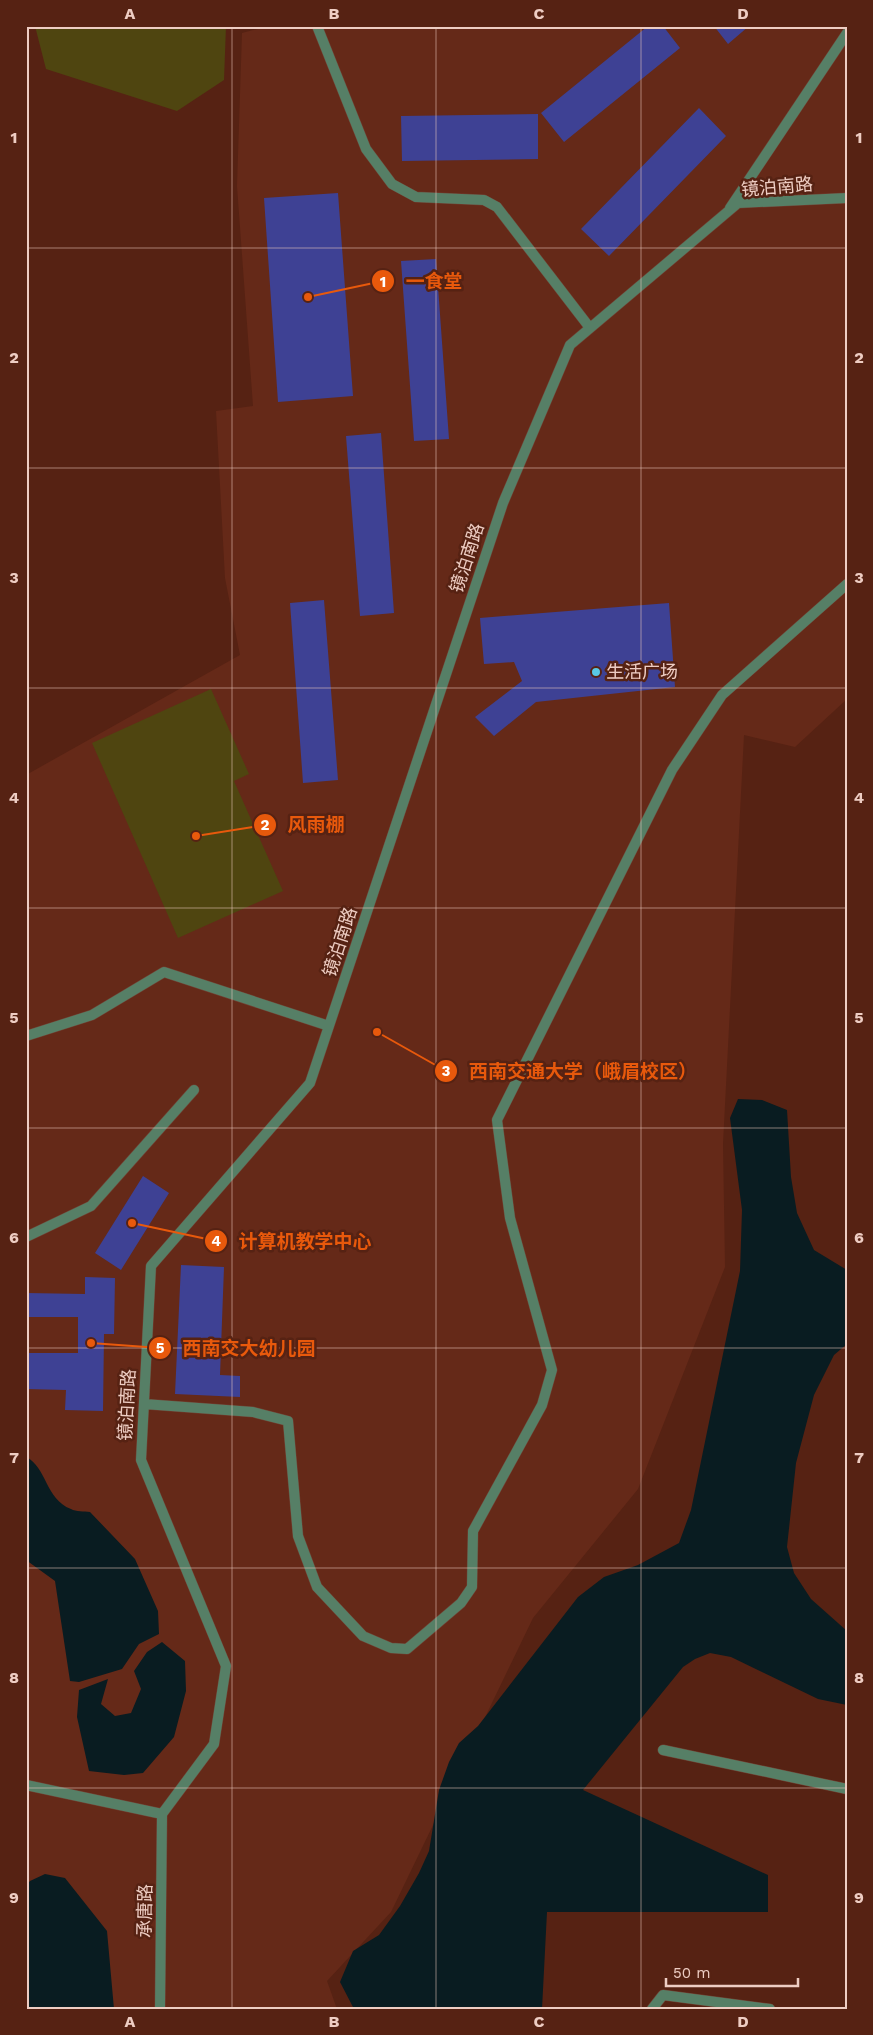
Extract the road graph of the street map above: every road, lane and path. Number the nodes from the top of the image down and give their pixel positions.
1 (317, 26) edge
2 (847, 33) edge
3 (847, 198) edge
4 (727, 213) junction
5 (590, 328) junction
6 (847, 584) edge
7 (329, 1026) junction
8 (26, 1036) edge
9 (194, 1090) dead end
10 (26, 1237) edge
11 (144, 1404) junction
12 (663, 1750) dead end
13 (26, 1785) edge
14 (847, 1789) edge
15 (162, 1814) junction
16 (160, 2009) edge
17 (652, 2009) edge
18 (770, 2009) edge

1 - 5 street
2 - 4 street
3 - 4 street, 镜泊南路
4 - 5 street, 镜泊南路
5 - 7 street, 镜泊南路
6 - 11 street
7 - 8 street
7 - 11 street, 镜泊南路
9 - 10 street
11 - 15 street, 镜泊南路
12 - 14 street
13 - 15 street
15 - 16 street, 承唐路
17 - 18 street

